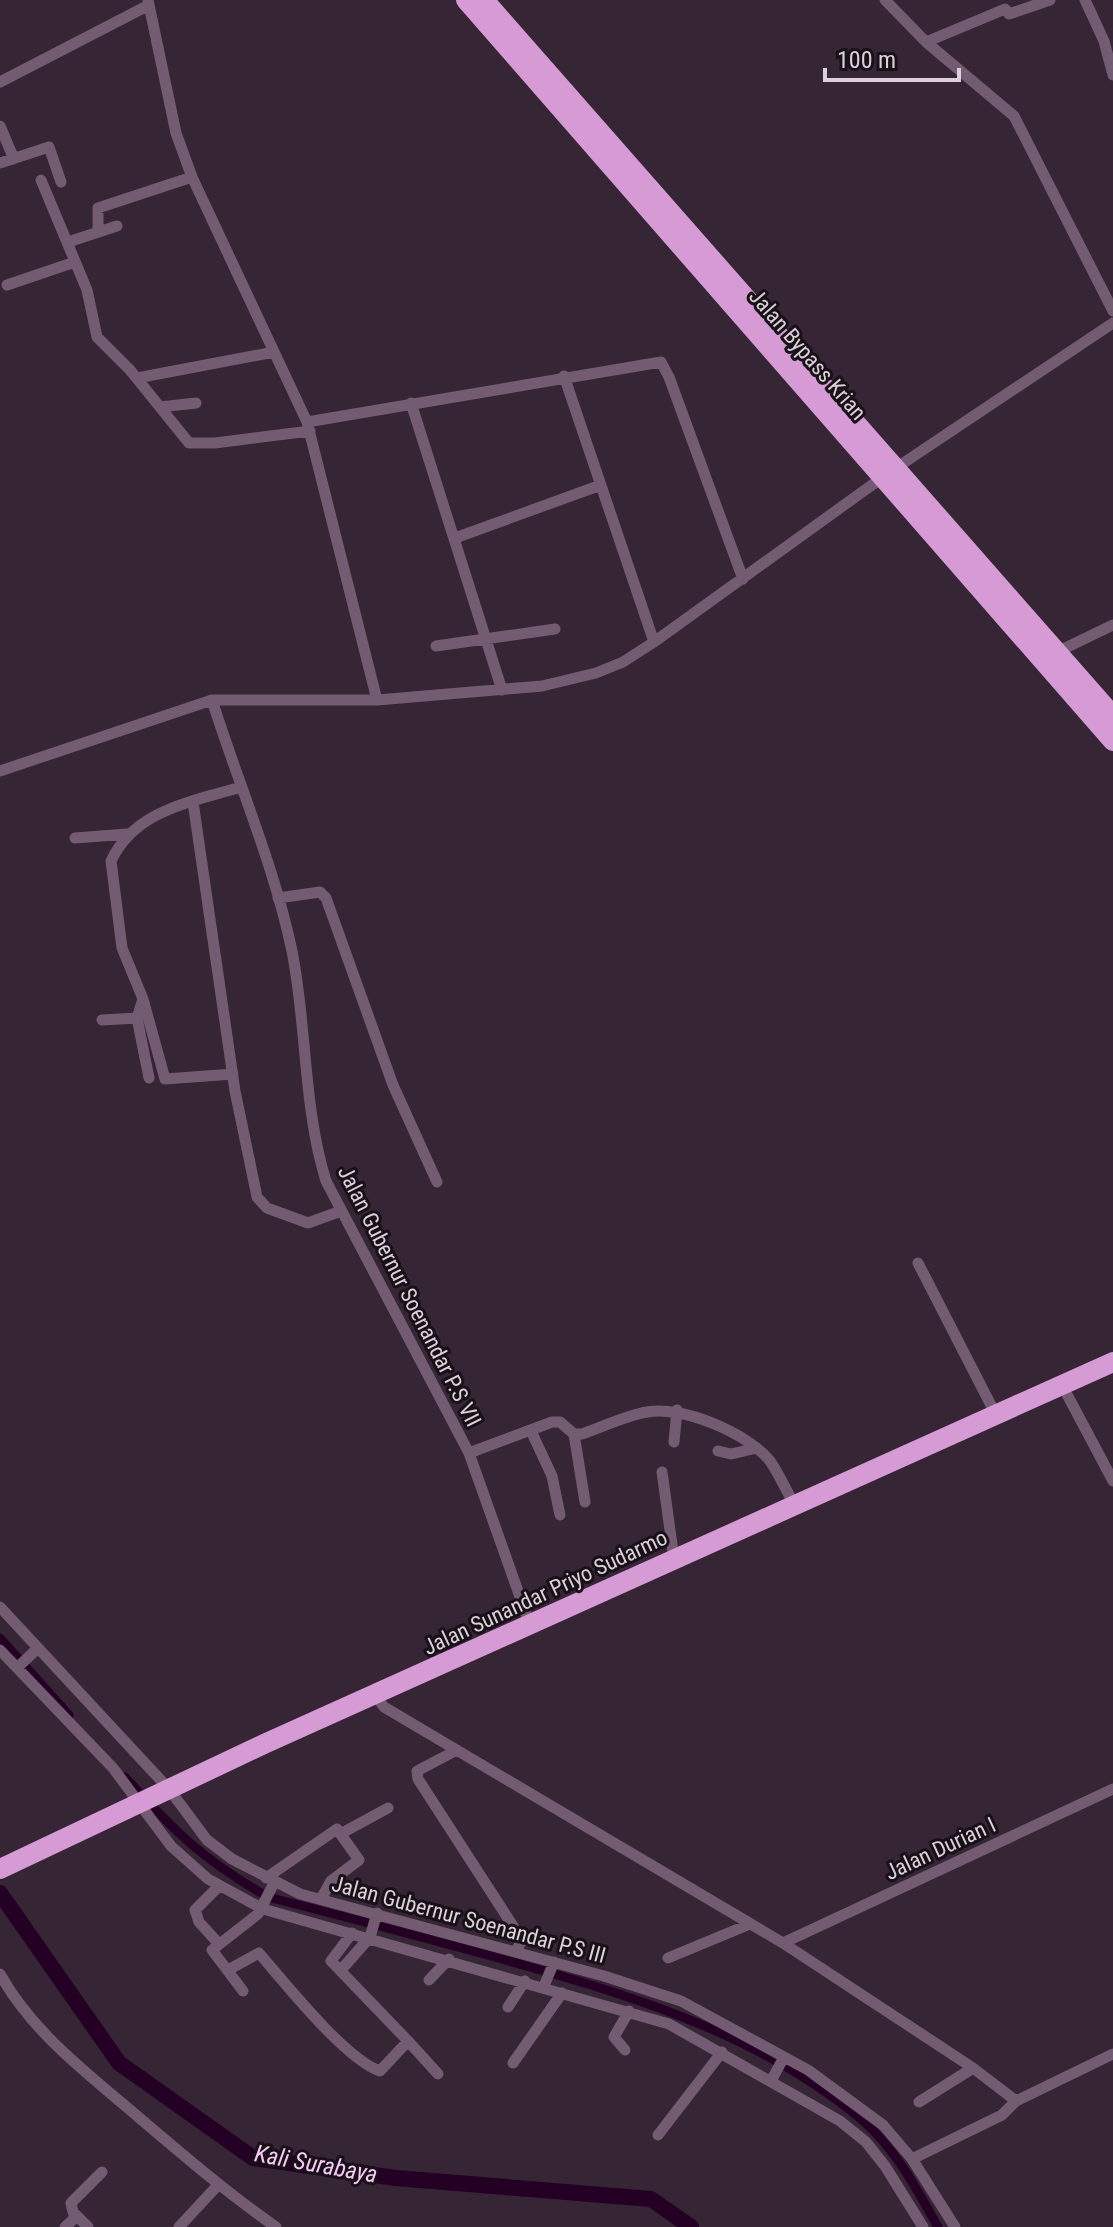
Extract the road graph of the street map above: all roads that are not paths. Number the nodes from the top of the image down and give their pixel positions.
1 (466, 0) edge
2 (484, 0) edge
3 (885, 0) edge
4 (1050, 0) edge
5 (1085, 0) edge
6 (148, 2) edge
7 (926, 42) junction
8 (1113, 75) edge
9 (0, 82) edge
10 (2, 133) edge
11 (14, 159) junction
12 (0, 163) edge
13 (192, 177) junction
14 (41, 180) dead end
15 (61, 182) dead end
16 (117, 226) dead end
17 (98, 232) junction
18 (68, 242) junction
19 (75, 262) junction
20 (7, 285) dead end
21 (1113, 311) edge
22 (1113, 323) edge
23 (274, 352) junction
24 (564, 376) junction
25 (137, 378) junction
26 (196, 403) dead end
27 (411, 403) junction
28 (160, 407) junction
29 (308, 426) junction
30 (890, 472) junction
31 (601, 485) junction
32 (455, 538) junction
33 (743, 579) junction
34 (1113, 625) edge
35 (555, 629) dead end
36 (486, 638) junction
37 (654, 642) junction
38 (436, 646) dead end
39 (1057, 652) junction
40 (502, 690) junction
41 (212, 700) junction
42 (377, 700) junction
43 (1113, 716) edge
44 (1113, 741) edge
45 (0, 771) edge
46 (241, 787) junction
47 (193, 802) junction
48 (119, 836) junction
49 (75, 838) dead end
50 (278, 898) junction
51 (143, 999) junction
52 (137, 1018) junction
53 (102, 1020) dead end
54 (233, 1074) junction
55 (149, 1078) dead end
56 (437, 1182) dead end
57 (341, 1211) junction
58 (918, 1263) dead end
59 (1113, 1362) edge
60 (1062, 1385) junction
61 (677, 1410) junction
62 (996, 1415) junction
63 (531, 1431) junction
64 (574, 1434) junction
65 (674, 1442) dead end
66 (757, 1448) junction
67 (718, 1451) dead end
68 (469, 1453) junction
69 (662, 1472) dead end
70 (1113, 1481) edge
71 (585, 1502) dead end
72 (794, 1504) junction
73 (560, 1515) dead end
74 (674, 1559) junction
75 (0, 1607) edge
76 (530, 1625) junction
77 (0, 1650) edge
78 (36, 1650) junction
79 (20, 1666) junction
80 (375, 1695) junction
81 (457, 1750) junction
82 (1113, 1789) edge
83 (166, 1790) junction
84 (140, 1802) junction
85 (388, 1808) dead end
86 (342, 1833) junction
87 (359, 1860) junction
88 (0, 1869) edge
89 (368, 1871) dead end
90 (270, 1884) junction
91 (219, 1886) junction
92 (321, 1899) junction
93 (263, 1907) junction
94 (376, 1915) junction
95 (750, 1924) junction
96 (352, 1933) junction
97 (370, 1936) junction
98 (783, 1943) junction
99 (219, 1944) junction
100 (516, 1951) junction
101 (668, 1958) dead end
102 (449, 1959) junction
103 (553, 1965) junction
104 (228, 1970) junction
105 (341, 1970) junction
106 (0, 1974) edge
107 (429, 1980) dead end
108 (525, 1981) junction
109 (544, 1984) junction
110 (243, 1991) dead end
111 (562, 1993) junction
112 (508, 2007) dead end
113 (629, 2011) junction
114 (408, 2041) junction
115 (625, 2050) dead end
116 (722, 2052) junction
117 (1113, 2054) edge
118 (783, 2059) junction
119 (513, 2063) dead end
120 (973, 2068) junction
121 (438, 2074) dead end
122 (772, 2079) junction
123 (1016, 2101) junction
124 (919, 2102) dead end
125 (658, 2135) dead end
126 (912, 2159) junction
127 (102, 2172) dead end
128 (218, 2185) junction
129 (77, 2216) junction
130 (65, 2227) edge
131 (88, 2227) edge
132 (179, 2227) edge
133 (276, 2227) edge
134 (923, 2227) edge
135 (955, 2227) edge

1 - 30 highway, Jalan Bypass Krian
2 - 30 highway, Jalan Bypass Krian
3 - 7 street
4 - 7 street
5 - 8 street
6 - 9 street
6 - 13 street
7 - 21 street
10 - 11 street
11 - 12 street
11 - 15 street
13 - 17 street
13 - 23 street
14 - 18 street
16 - 17 street
17 - 18 street
18 - 19 street
19 - 20 street
19 - 25 street
22 - 30 street
23 - 25 street
23 - 29 street
24 - 27 street
24 - 31 street
24 - 33 street
25 - 28 street
26 - 28 street
27 - 29 street
27 - 32 street
28 - 29 street
29 - 42 street
30 - 33 street
30 - 39 highway, Jalan Bypass Krian
30 - 44 highway, Jalan Bypass Krian
31 - 32 street
31 - 37 street
32 - 36 street
33 - 37 street
34 - 39 street
35 - 36 street
36 - 38 street
36 - 40 street
37 - 40 street
39 - 43 highway, Jalan Bypass Krian
40 - 42 street
41 - 42 street
41 - 45 street
41 - 46 street, Jalan Gubernur Soenandar P.S VII
46 - 47 street
46 - 50 street, Jalan Gubernur Soenandar P.S VII
47 - 48 street
47 - 54 street
48 - 49 street
48 - 51 street
50 - 56 street
50 - 57 street, Jalan Gubernur Soenandar P.S VII
51 - 52 street
51 - 54 street
52 - 53 street
52 - 55 street
54 - 57 street
57 - 68 street, Jalan Gubernur Soenandar P.S VII
58 - 62 street
59 - 60 highway, Jalan Sunandar Priyo Sudarmo
60 - 62 highway, Jalan Sunandar Priyo Sudarmo
60 - 70 street
61 - 64 street
61 - 65 street
61 - 66 street
62 - 72 highway, Jalan Sunandar Priyo Sudarmo
63 - 64 street
63 - 68 street
63 - 73 street
64 - 71 street
66 - 67 street
66 - 72 street
68 - 76 street, Jalan Gubernur Soenandar P.S VII
69 - 74 street
72 - 74 highway, Jalan Sunandar Priyo Sudarmo
74 - 76 highway, Jalan Sunandar Priyo Sudarmo
75 - 78 street, Jalan Gubernur Soenandar P.S III
76 - 80 highway, Jalan Sunandar Priyo Sudarmo
77 - 79 street
78 - 79 street
78 - 83 street, Jalan Gubernur Soenandar P.S III
79 - 84 street
80 - 81 street
80 - 83 highway, Jalan Sunandar Priyo Sudarmo
81 - 95 street
81 - 100 street
82 - 98 street, Jalan Durian I
83 - 84 highway, Jalan Sunandar Priyo Sudarmo
83 - 90 street, Jalan Gubernur Soenandar P.S III
84 - 88 highway, Jalan Sunandar Priyo Sudarmo
84 - 91 street
85 - 86 street
86 - 87 street
86 - 90 street
87 - 89 street
87 - 92 street
90 - 92 street, Jalan Gubernur Soenandar P.S III
90 - 93 street
91 - 93 street
91 - 99 street
92 - 94 street, Jalan Gubernur Soenandar P.S III
93 - 96 street
93 - 99 street
94 - 97 street
94 - 100 street, Jalan Gubernur Soenandar P.S III
95 - 98 street
95 - 101 street
96 - 97 street
96 - 105 street
97 - 102 street
97 - 105 street
98 - 120 street
99 - 104 street
100 - 103 street, Jalan Gubernur Soenandar P.S III
102 - 107 street
102 - 108 street
103 - 109 street
103 - 118 street, Jalan Gubernur Soenandar P.S III
104 - 110 street
104 - 114 street
105 - 114 street
106 - 128 street
108 - 109 street
108 - 112 street
109 - 111 street
111 - 113 street
111 - 119 street
113 - 115 street
113 - 116 street
114 - 121 street
116 - 122 street
116 - 125 street
117 - 123 street
118 - 122 street
118 - 126 street, Jalan Gubernur Soenandar P.S III
120 - 123 street
120 - 124 street
122 - 134 street
123 - 126 street
126 - 135 street, Jalan Gubernur Soenandar P.S III
127 - 129 street
128 - 132 street
128 - 133 street
129 - 130 street
129 - 131 street

